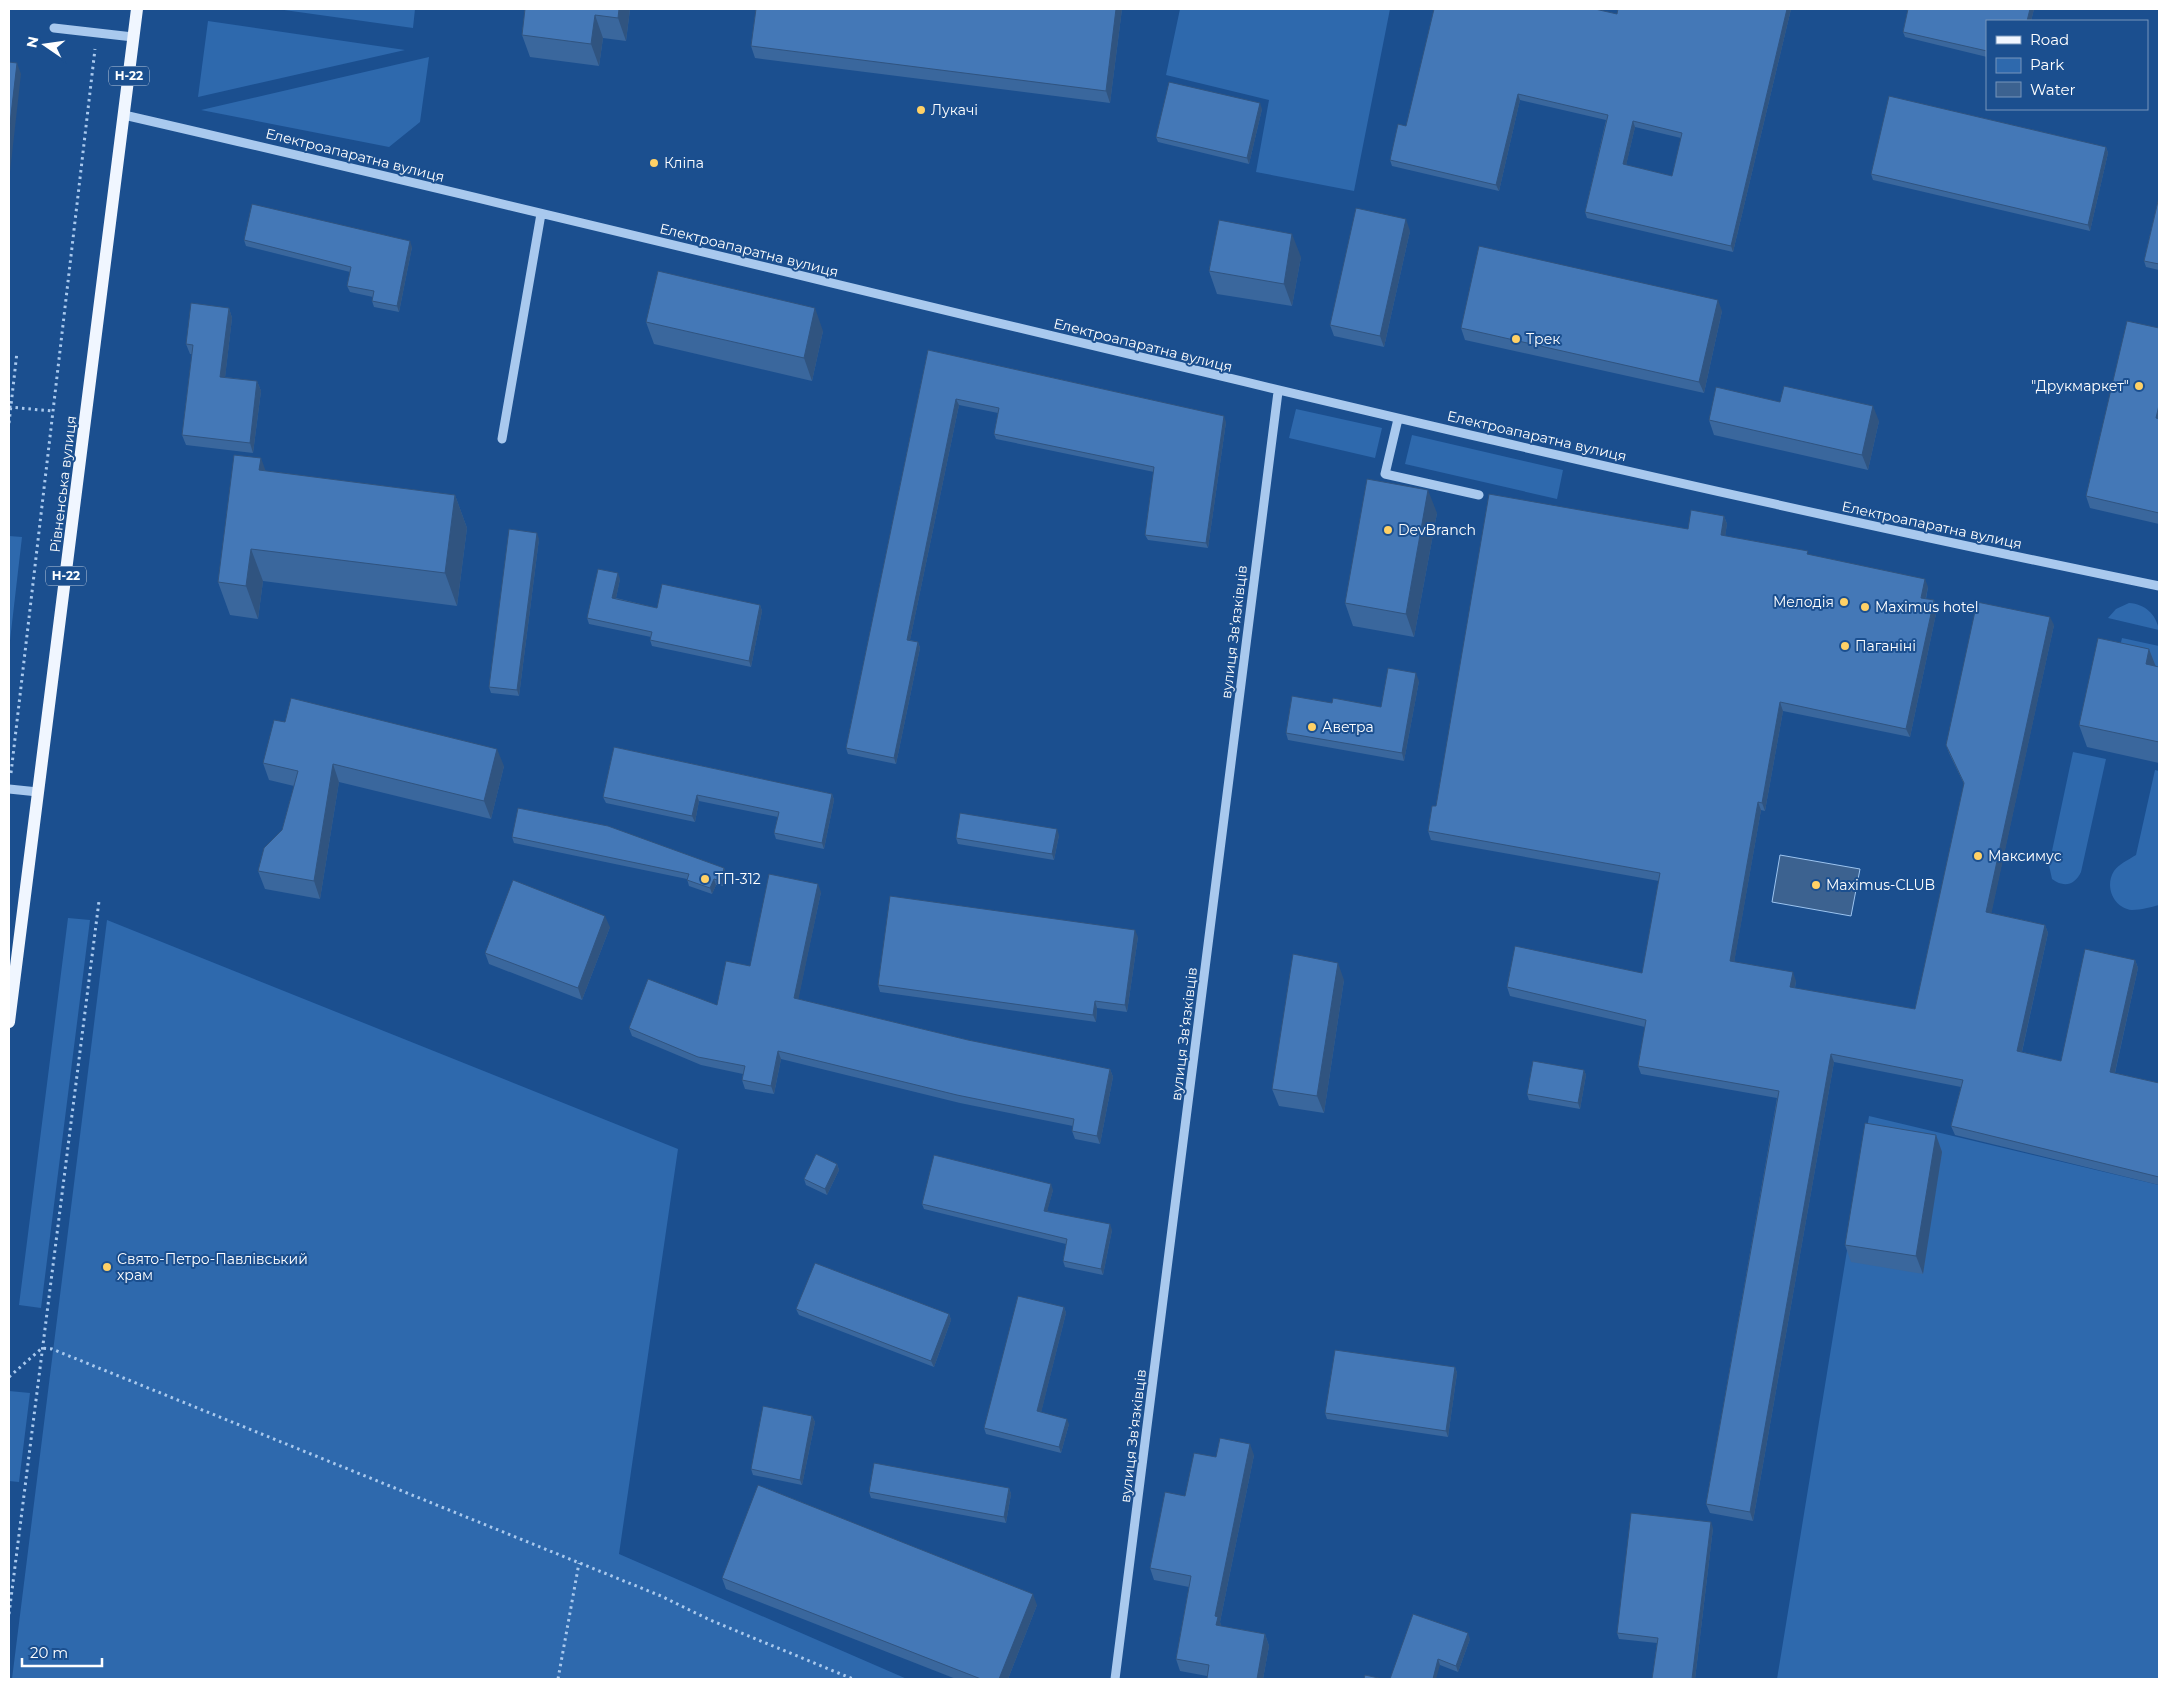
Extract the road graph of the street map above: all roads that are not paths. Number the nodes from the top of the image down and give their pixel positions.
1 (137, 9) edge
2 (54, 28) dead end
3 (133, 38) junction
4 (124, 114) junction
5 (541, 214) junction
6 (1278, 392) junction
7 (1398, 419) junction
8 (502, 439) dead end
9 (1480, 495) dead end
10 (2159, 586) edge
11 (9, 789) edge
12 (38, 792) junction
13 (9, 1022) edge
14 (1115, 1679) edge

1 - 3 main road, Рівненська вулиця / Н-22
2 - 3 street
3 - 4 main road, Рівненська вулиця / Н-22
4 - 5 street, Електроапаратна вулиця
4 - 12 main road, Рівненська вулиця / Н-22
5 - 6 street, Електроапаратна вулиця
5 - 8 street
6 - 7 street, Електроапаратна вулиця
6 - 14 street, вулиця Звʼязківців
7 - 9 street
7 - 10 street, Електроапаратна вулиця
11 - 12 street
12 - 13 main road, Рівненська вулиця / Н-22

